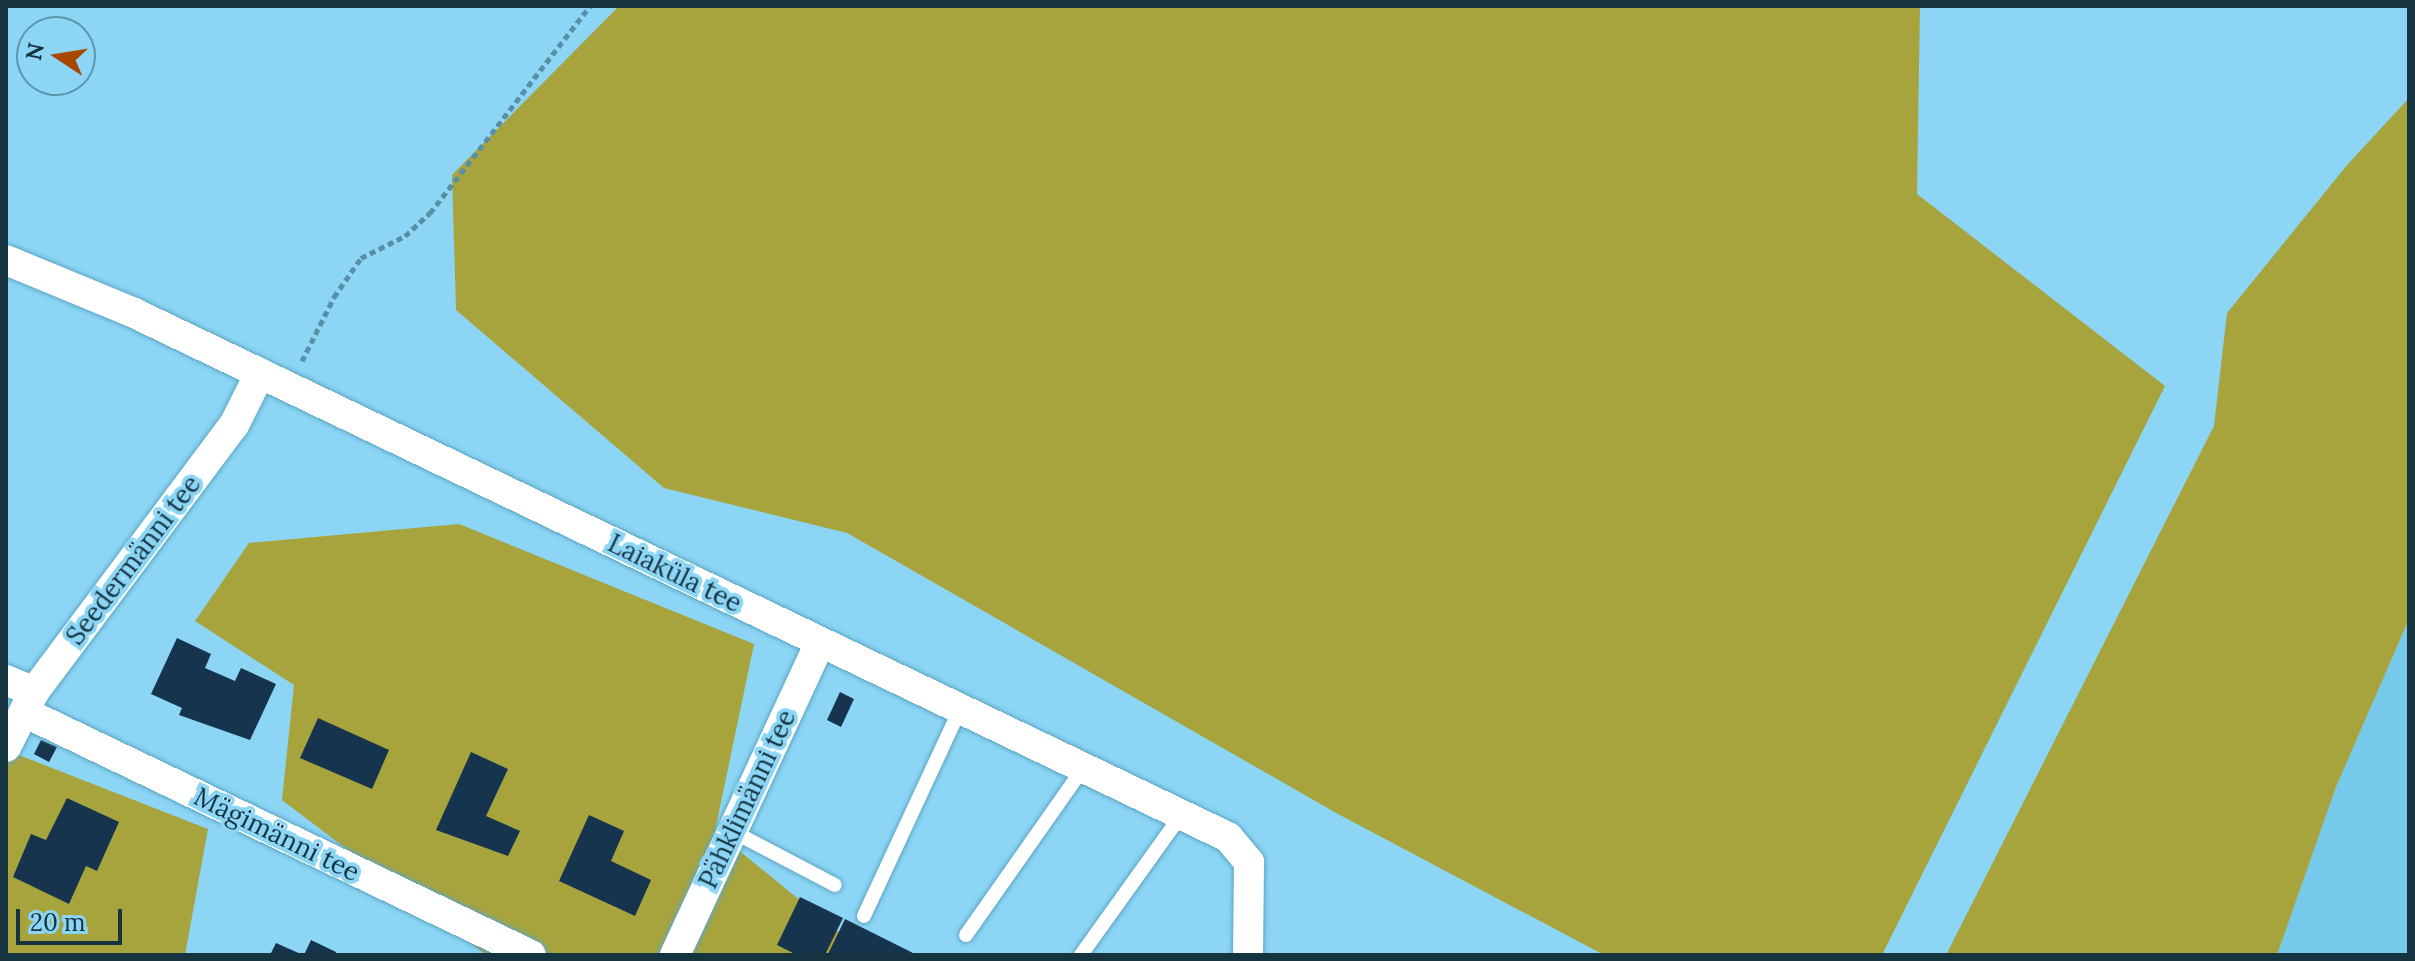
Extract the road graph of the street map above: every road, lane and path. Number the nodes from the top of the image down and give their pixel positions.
1 (590, 6) edge
2 (6, 260) edge
3 (260, 373) junction
4 (289, 387) junction
5 (820, 643) junction
6 (6, 680) edge
7 (29, 702) junction
8 (960, 709) junction
9 (6, 747) edge
10 (1084, 767) junction
11 (1183, 814) junction
12 (732, 831) junction
13 (835, 885) dead end
14 (864, 916) dead end
15 (966, 935) dead end
16 (531, 955) edge
17 (675, 955) edge
18 (1081, 955) edge
19 (1248, 955) edge

1 - 4 path
2 - 3 street, Laiaküla tee
3 - 4 street, Laiaküla tee
3 - 7 street, Seedermänni tee
4 - 5 street, Laiaküla tee
5 - 8 street, Laiaküla tee
5 - 12 street, Pähklimänni tee
6 - 7 street, Mägimänni tee
7 - 9 street, Seedermänni tee
7 - 16 street, Mägimänni tee
8 - 10 street, Laiaküla tee
8 - 14 lane
10 - 11 street, Laiaküla tee
10 - 15 lane
11 - 18 lane
11 - 19 street, Laiaküla tee
12 - 13 lane
12 - 17 street, Pähklimänni tee

